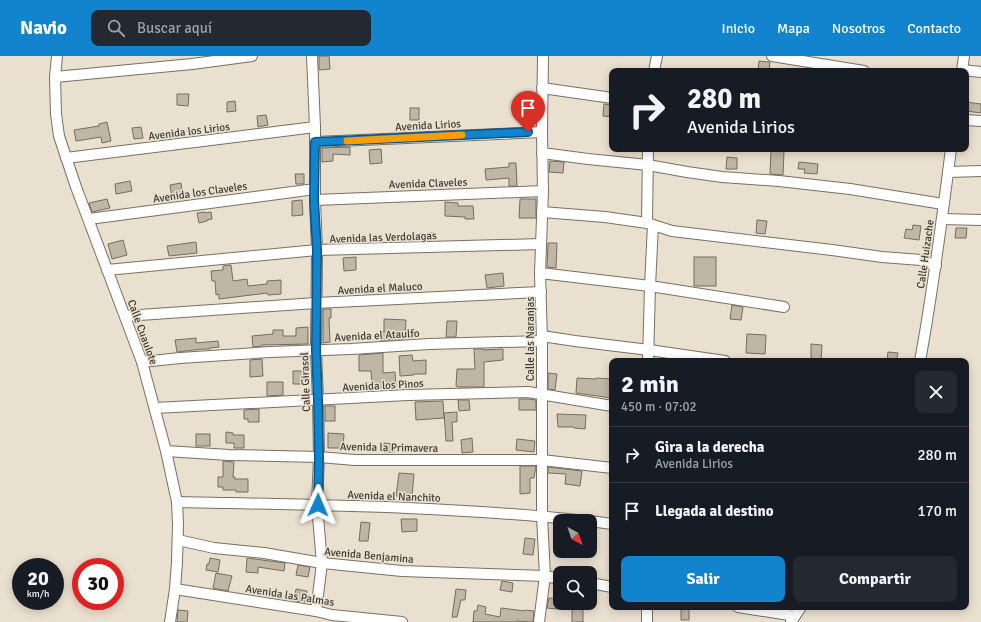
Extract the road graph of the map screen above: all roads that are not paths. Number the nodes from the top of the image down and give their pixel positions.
1 (57, 56) edge
2 (252, 56) edge
3 (312, 56) edge
4 (543, 56) edge
5 (657, 56) edge
6 (772, 56) edge
7 (964, 56) edge
8 (655, 68) edge
9 (846, 68) edge
10 (962, 68) edge
11 (969, 71) edge
12 (981, 72) edge
13 (55, 77) junction
14 (542, 88) junction
15 (609, 98) edge
16 (969, 120) edge
17 (981, 120) edge
18 (315, 127) junction
19 (542, 132) junction
20 (315, 142) junction
21 (648, 152) edge
22 (951, 152) edge
23 (542, 154) junction
24 (66, 158) junction
25 (648, 165) junction
26 (981, 171) edge
27 (948, 172) junction
28 (315, 189) junction
29 (542, 191) junction
30 (314, 200) junction
31 (943, 204) junction
32 (542, 212) junction
33 (88, 219) junction
34 (942, 219) junction
35 (981, 220) edge
36 (650, 224) junction
37 (541, 244) junction
38 (317, 250) junction
39 (936, 266) junction
40 (107, 270) junction
41 (540, 273) junction
42 (650, 286) junction
43 (541, 292) junction
44 (316, 303) junction
45 (784, 307) dead end
46 (125, 316) junction
47 (542, 338) junction
48 (316, 350) junction
49 (648, 350) junction
50 (648, 358) edge
51 (703, 358) edge
52 (921, 358) edge
53 (142, 362) junction
54 (542, 394) junction
55 (318, 400) junction
56 (609, 405) edge
57 (155, 408) junction
58 (166, 451) junction
59 (319, 457) junction
60 (542, 460) junction
61 (609, 468) edge
62 (177, 502) junction
63 (318, 505) junction
64 (542, 516) junction
65 (553, 517) edge
66 (597, 522) edge
67 (609, 524) edge
68 (178, 540) junction
69 (322, 563) junction
70 (545, 576) junction
71 (553, 578) edge
72 (597, 584) edge
73 (609, 586) edge
74 (175, 589) junction
75 (647, 610) edge
76 (752, 610) edge
77 (799, 610) edge
78 (316, 611) junction
79 (331, 618) edge
80 (793, 619) edge
81 (170, 622) edge
82 (402, 622) edge
83 (538, 622) edge
84 (648, 622) edge

1 - 13 street, Calle Cuaulote
2 - 13 street
3 - 18 street, Calle Girasol
4 - 14 street, Calle las Naranjas
5 - 8 street
6 - 9 street
7 - 10 street
11 - 12 street
13 - 24 street, Calle Cuaulote
14 - 15 street
14 - 19 street, Calle las Naranjas
16 - 17 street
18 - 20 street, Calle Girasol
18 - 24 street, Avenida los Lirios
19 - 20 street, Avenida Lirios
19 - 23 street, Calle las Naranjas
20 - 28 street, Calle Girasol
21 - 25 street
22 - 27 street, Calle Huizache
23 - 25 street
23 - 29 street, Calle las Naranjas
24 - 33 street, Calle Cuaulote
25 - 31 street
25 - 36 street
26 - 27 street
27 - 31 street, Calle Huizache
28 - 30 street, Calle Girasol
28 - 33 street, Avenida los Claveles
29 - 30 street, Avenida Claveles
29 - 32 street, Calle las Naranjas
30 - 38 street, Calle Girasol
31 - 34 street, Calle Huizache
32 - 36 street
32 - 37 street, Calle las Naranjas
33 - 40 street, Calle Cuaulote
34 - 35 street
34 - 39 street, Calle Huizache
36 - 39 street
36 - 42 street
37 - 38 street, Avenida las Verdolagas
37 - 41 street, Calle las Naranjas
38 - 40 street, Avenida las Verdolagas
38 - 44 street, Calle Girasol
39 - 52 street, Calle Huizache
40 - 46 street, Calle Cuaulote
41 - 42 street
41 - 43 street, Calle las Naranjas
42 - 45 street
42 - 49 street
43 - 44 street, Avenida el Maluco
43 - 47 street, Calle las Naranjas
44 - 46 street, Avenida el Maluco
44 - 48 street, Calle Girasol
46 - 53 street, Calle Cuaulote
47 - 48 street, Avenida el Ataulfo
47 - 49 street, Avenida el Ataulfo
47 - 54 street, Calle las Naranjas
48 - 53 street, Avenida el Ataulfo
48 - 55 street, Calle Girasol
49 - 50 street
49 - 51 street, Avenida el Ataulfo
53 - 57 street, Calle Cuaulote
54 - 55 street, Avenida los Pinos
54 - 56 street, Avenida los Pinos
54 - 60 street, Calle las Naranjas
55 - 57 street, Avenida los Pinos
55 - 59 street, Calle Girasol
57 - 58 street, Calle Cuaulote
58 - 59 street, Avenida la Primavera
58 - 62 street, Calle Cuaulote
59 - 60 street, Avenida la Primavera
59 - 63 street, Calle Girasol
60 - 61 street, Avenida la Primavera
60 - 64 street, Calle las Naranjas
62 - 63 street, Avenida el Nanchito
62 - 68 street, Calle Cuaulote
63 - 64 street, Avenida el Nanchito
63 - 69 street, Calle Girasol
64 - 65 street, Avenida el Nanchito
64 - 70 street, Calle las Naranjas
66 - 67 street
68 - 69 street, Avenida Benjamina
68 - 74 street, Calle Cuaulote
69 - 70 street, Avenida Benjamina
69 - 78 street, Calle Girasol
70 - 71 street, Avenida Benjamina
70 - 83 street, Calle las Naranjas
72 - 73 street
74 - 78 street, Avenida las Palmas
74 - 81 street, Calle Cuaulote
75 - 84 street
76 - 80 street
77 - 80 street
78 - 79 street, Avenida las Palmas
79 - 82 street, Avenida las Palmas

